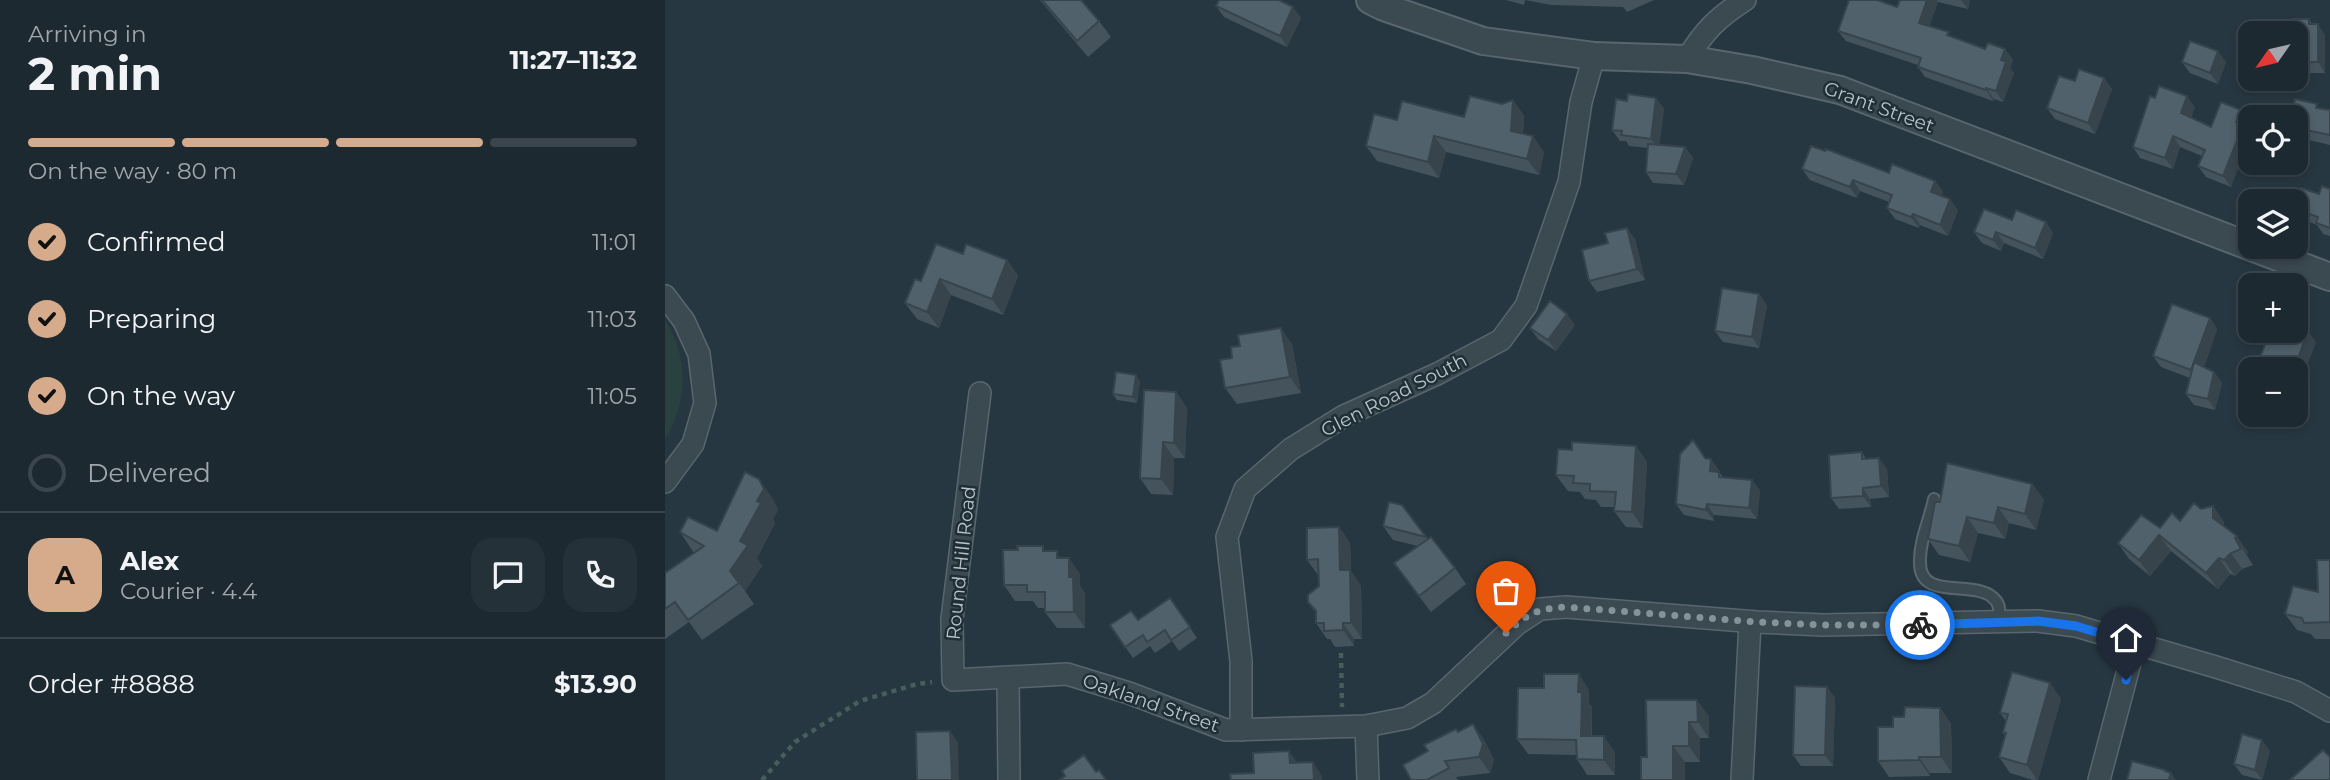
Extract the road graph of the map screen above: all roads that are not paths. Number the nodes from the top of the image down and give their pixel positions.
1 (1370, 0) edge
2 (1745, 0) edge
3 (1594, 56) junction
4 (1687, 59) junction
5 (2330, 277) edge
6 (665, 296) edge
7 (980, 393) dead end
8 (665, 482) edge
9 (1934, 499) edge
10 (1750, 622) junction
11 (1999, 623) junction
12 (2135, 644) junction
13 (1008, 678) junction
14 (2330, 710) edge
15 (1366, 726) junction
16 (1241, 730) junction
17 (1009, 780) edge
18 (1368, 780) edge
19 (1742, 780) edge
20 (2099, 780) edge

1 - 3 street, Grant Street
2 - 4 street
3 - 4 street, Grant Street
3 - 16 street, Glen Road South
4 - 5 street, Grant Street
6 - 8 street
7 - 13 street, Round Hill Road
9 - 11 lane
10 - 11 street, Oakland Street
10 - 15 street, Oakland Street
10 - 19 street
11 - 12 street, Oakland Street
12 - 14 street, Oakland Street
12 - 20 street
13 - 16 street, Oakland Street
13 - 17 street
15 - 16 street, Oakland Street
15 - 18 street

